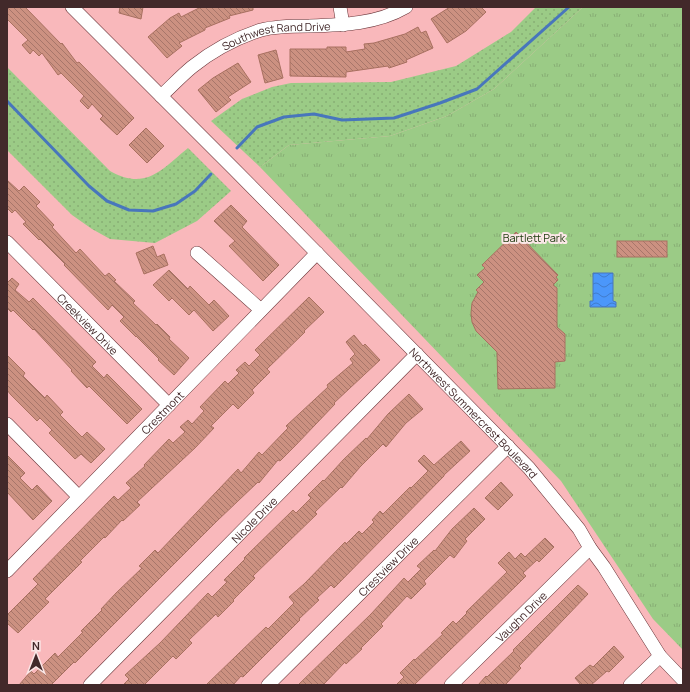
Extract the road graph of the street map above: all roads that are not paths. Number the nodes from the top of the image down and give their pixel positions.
1 (72, 7) edge
2 (340, 7) edge
3 (406, 7) edge
4 (343, 25) junction
5 (161, 96) junction
6 (7, 242) edge
7 (197, 253) dead end
8 (317, 253) junction
9 (261, 310) junction
10 (417, 354) junction
11 (169, 405) junction
12 (7, 424) edge
13 (508, 446) junction
14 (79, 497) junction
15 (590, 548) junction
16 (7, 571) edge
17 (660, 656) junction
18 (683, 680) edge
19 (90, 685) edge
20 (268, 685) edge
21 (451, 685) edge
22 (630, 685) edge

1 - 5 street
2 - 4 street
3 - 4 street, Southwest Rand Drive
4 - 5 street, Southwest Rand Drive
5 - 8 street, Northwest Summercrest Boulevard
6 - 11 street, Creekview Drive
7 - 9 street
8 - 9 street, Crestmont
8 - 10 street, Northwest Summercrest Boulevard
9 - 11 street, Crestmont
10 - 13 street, Northwest Summercrest Boulevard
10 - 19 street, Nicole Drive
11 - 14 street, Crestmont
12 - 14 street
13 - 15 street, Northwest Summercrest Boulevard
13 - 20 street, Crestview Drive
14 - 16 street, Crestmont
15 - 17 street, Northwest Summercrest Boulevard
15 - 21 street, Vaughn Drive
17 - 18 street, Northwest Summercrest Boulevard
17 - 22 street

